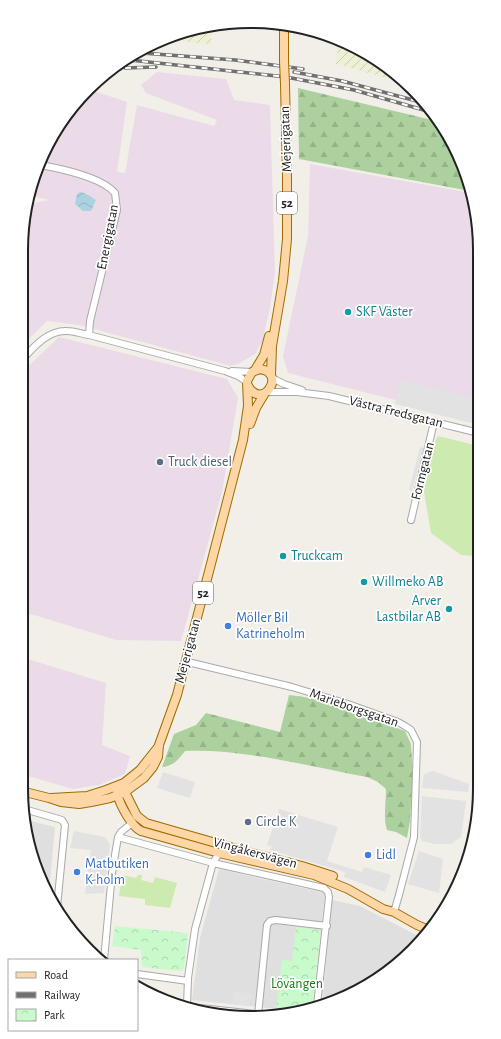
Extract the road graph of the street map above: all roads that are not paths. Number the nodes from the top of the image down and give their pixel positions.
1 (284, 31) edge
2 (45, 166) edge
3 (275, 321) junction
4 (89, 335) junction
5 (28, 354) edge
6 (225, 371) junction
7 (254, 371) junction
8 (272, 376) junction
9 (247, 383) junction
10 (266, 393) junction
11 (314, 393) junction
12 (434, 422) junction
13 (473, 432) edge
14 (244, 440) junction
15 (411, 520) dead end
16 (185, 662) junction
17 (159, 746) junction
18 (117, 786) junction
19 (126, 792) junction
20 (28, 793) edge
21 (117, 795) junction
22 (50, 798) junction
23 (29, 809) edge
24 (140, 818) junction
25 (132, 823) junction
26 (118, 837) junction
27 (223, 845) junction
28 (219, 853) junction
29 (213, 863) junction
30 (58, 900) edge
31 (394, 912) junction
32 (327, 926) junction
33 (424, 928) edge
34 (104, 956) edge
35 (138, 974) edge
36 (188, 981) junction
37 (318, 1000) edge
38 (187, 1001) edge
39 (261, 1011) edge

1 - 3 main road, Mejerigatan / 52, bridge
2 - 4 street, Energigatan
3 - 7 main road, Mejerigatan / 52
3 - 8 main road, Mejerigatan / 52
4 - 5 street
4 - 6 street
6 - 7 street
6 - 9 street
7 - 8 main road
7 - 9 main road, 52
8 - 10 main road, 52
8 - 11 street, Västra Fredsgatan
9 - 10 main road
9 - 14 main road, Mejerigatan / 52
10 - 11 street, Västra Fredsgatan
10 - 14 main road, Mejerigatan / 52
11 - 12 street, Västra Fredsgatan
12 - 13 street, Västra Fredsgatan
12 - 15 street, Formgatan
14 - 16 main road, Mejerigatan / 52
16 - 17 main road, Mejerigatan / 52
16 - 31 street, Marieborgsgatan
17 - 18 main road, Mejerigatan / 52
17 - 19 main road, Mejerigatan / 52
18 - 19 main road
18 - 21 main road
18 - 22 main road, 52
19 - 21 main road, 52
19 - 24 main road
20 - 22 main road, 52
21 - 22 main road, 52
21 - 25 main road
23 - 30 street
24 - 25 main road
24 - 27 main road, Vingåkersvägen
25 - 26 street
25 - 28 main road, Vingåkersvägen
26 - 29 street, Vingåkersvägen
26 - 34 street
27 - 28 main road
27 - 31 main road, Vingåkersvägen
28 - 29 street, Vingåkersvägen
28 - 31 main road, Vingåkersvägen
29 - 32 street, Vingåkersvägen
29 - 36 street
31 - 33 main road, Vingåkersvägen
32 - 37 street, Vingåkersvägen
32 - 39 street
35 - 36 street
36 - 38 street

